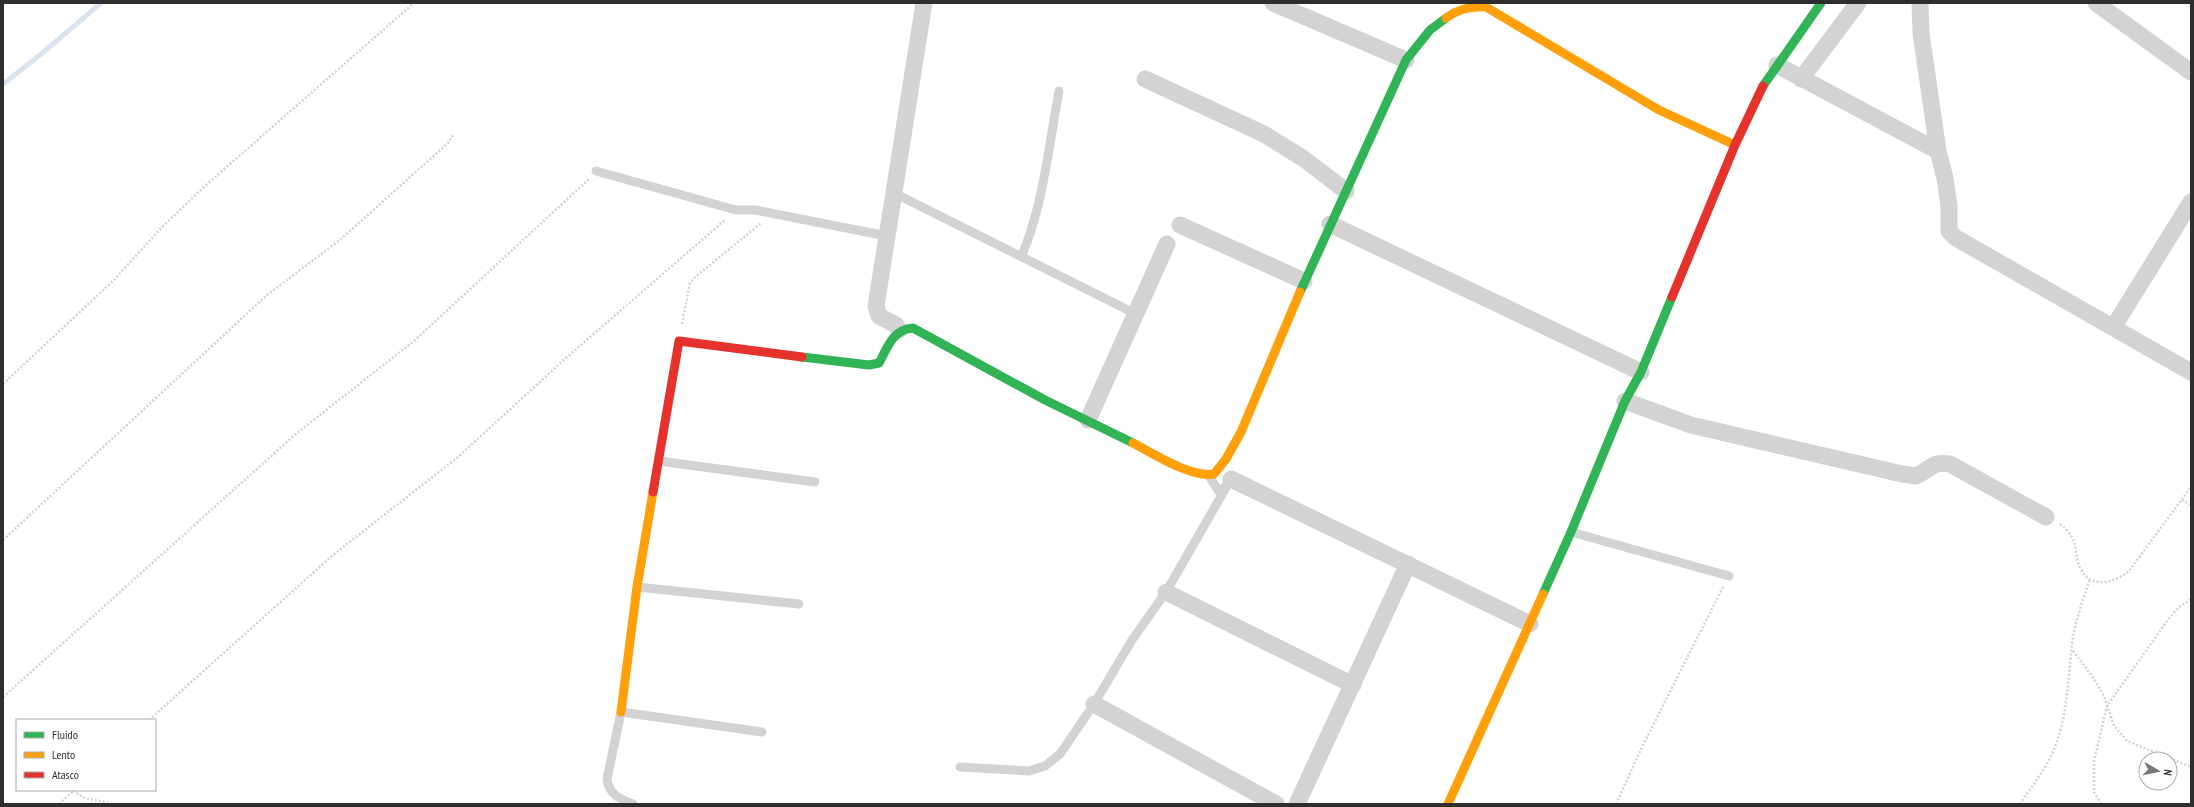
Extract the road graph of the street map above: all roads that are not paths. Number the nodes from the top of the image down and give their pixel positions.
1 (924, 3) edge
2 (1273, 3) edge
3 (1821, 3) edge
4 (1858, 3) edge
5 (1920, 3) edge
6 (2096, 3) edge
7 (1462, 5) edge
8 (1406, 60) junction
9 (1777, 65) junction
10 (2191, 72) edge
11 (1144, 79) dead end
12 (1801, 79) junction
13 (1059, 91) dead end
14 (1735, 145) junction
15 (1938, 152) junction
16 (596, 172) road end
17 (1346, 191) junction
18 (894, 193) junction
19 (2191, 202) edge
20 (1180, 224) dead end
21 (1330, 224) junction
22 (887, 236) junction
23 (1167, 244) dead end
24 (1021, 257) junction
25 (1304, 281) junction
26 (1136, 314) junction
27 (2114, 326) junction
28 (899, 330) junction
29 (1641, 372) junction
30 (2191, 372) edge
31 (1625, 401) junction
32 (1088, 420) junction
33 (659, 461) junction
34 (1208, 475) junction
35 (1231, 479) junction
36 (815, 482) dead end
37 (2046, 517) road end
38 (1571, 532) junction
39 (1408, 564) junction
40 (1728, 576) road end
41 (637, 587) junction
42 (1166, 592) junction
43 (799, 604) dead end
44 (1530, 624) junction
45 (1352, 685) junction
46 (1094, 704) junction
47 (621, 712) junction
48 (762, 732) dead end
49 (960, 767) dead end
50 (633, 804) edge
51 (1276, 804) edge
52 (1297, 804) edge
53 (1448, 804) edge

1 - 18 street
2 - 8 street
3 - 9 street
4 - 12 street
5 - 15 street
6 - 10 street
7 - 8 street
7 - 14 street
8 - 17 street
9 - 12 street
9 - 14 street
11 - 17 street
12 - 15 street
13 - 24 lane
14 - 29 street
15 - 27 street
16 - 22 lane
17 - 21 street
18 - 22 street
18 - 24 lane
19 - 27 street
20 - 25 street
21 - 25 street
21 - 29 street
22 - 28 street
23 - 26 street
24 - 26 lane
25 - 34 street
26 - 32 street
27 - 30 street
28 - 32 street
28 - 33 street
29 - 31 street
31 - 37 street
31 - 38 street
32 - 34 street
33 - 36 lane
33 - 41 street
34 - 35 lane
35 - 39 street
35 - 42 lane
38 - 40 lane
38 - 44 street
39 - 44 street
39 - 45 street
41 - 43 lane
41 - 47 street
42 - 45 street
42 - 46 lane
44 - 53 street
45 - 52 street
46 - 49 lane
46 - 51 street
47 - 48 lane
47 - 50 lane

